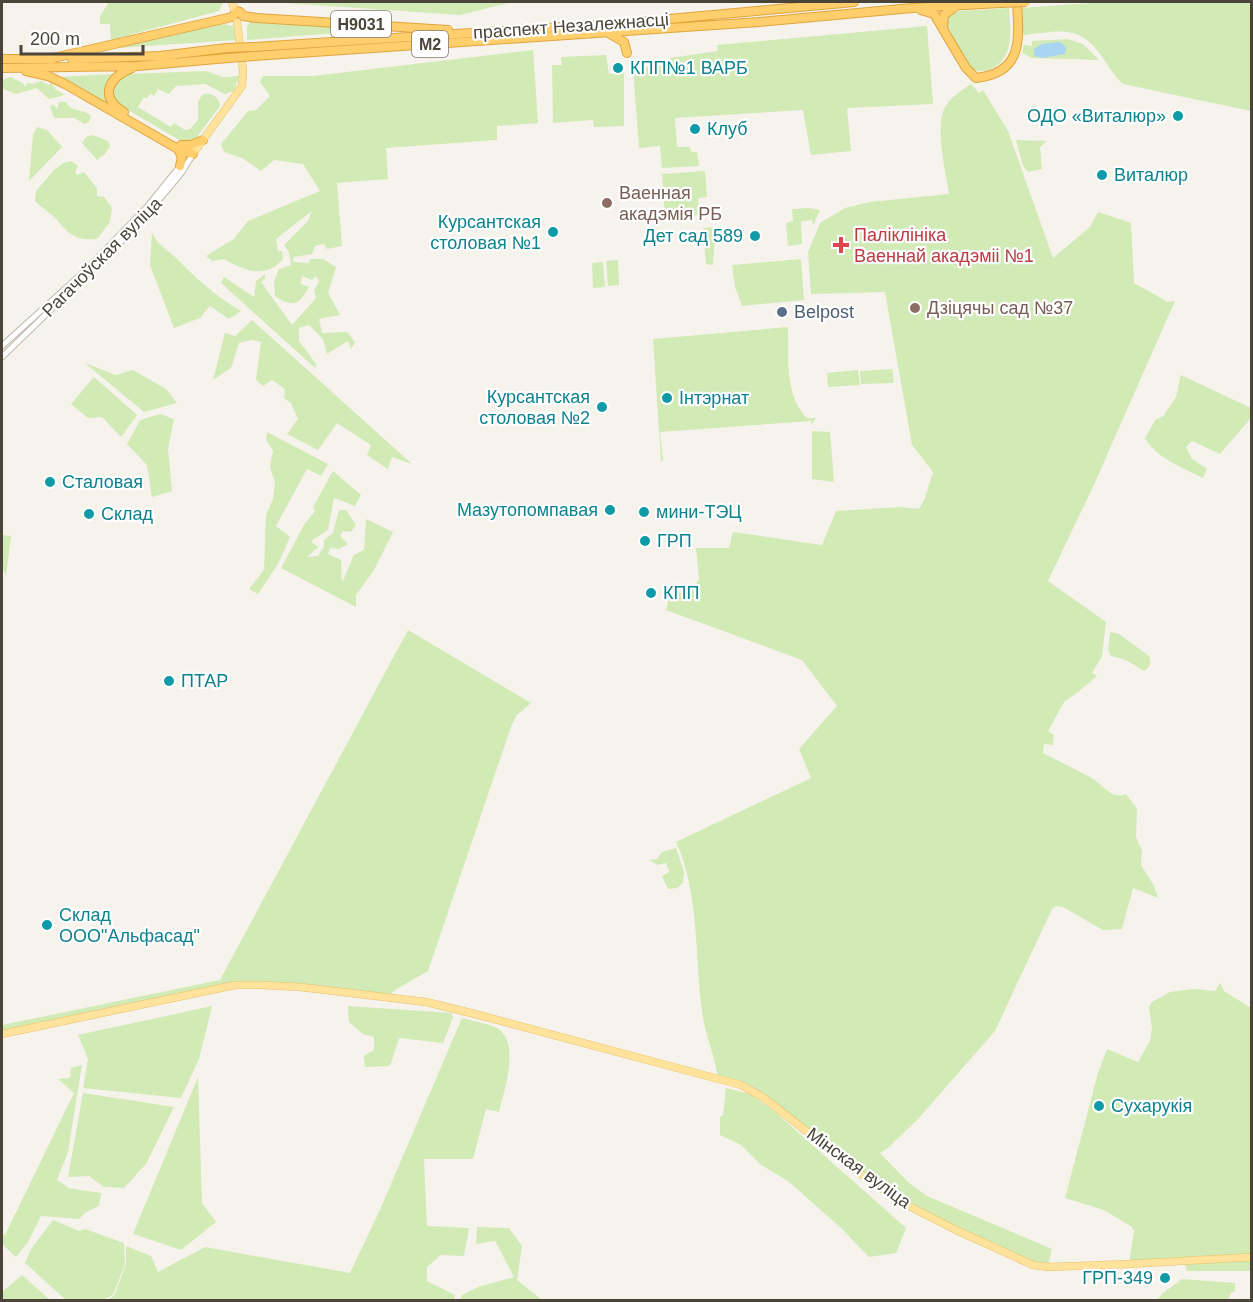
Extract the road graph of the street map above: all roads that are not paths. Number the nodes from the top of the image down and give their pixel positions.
1 (232, 2) edge
2 (854, 2) edge
3 (1011, 2) edge
4 (1017, 2) edge
5 (1026, 2) edge
6 (1031, 2) edge
7 (1000, 3) edge
8 (958, 5) junction
9 (912, 8) junction
10 (237, 17) junction
11 (943, 29) junction
12 (644, 30) junction
13 (479, 32) junction
14 (606, 33) junction
15 (1016, 41) junction
16 (254, 51) junction
17 (2, 59) edge
18 (49, 59) junction
19 (138, 66) junction
20 (2, 68) edge
21 (203, 140) junction
22 (180, 146) junction
23 (193, 154) junction
24 (180, 166) junction
25 (2, 346) edge
26 (2, 357) edge
27 (2, 1034) edge
28 (1251, 1257) edge

1 - 10 main road, Рагачоўская вуліца
2 - 13 highway, праспект Незалежнасці / М2
3 - 15 highway
4 - 15 highway
5 - 6 highway, М2
5 - 7 highway, М2, bridge
7 - 8 highway, М2
8 - 9 highway, М2
8 - 11 highway
9 - 11 highway
9 - 12 highway, праспект Незалежнасці / М2
10 - 13 highway, Н9031
10 - 18 highway, Н9031
10 - 21 main road, Рагачоўская вуліца
11 - 15 highway
12 - 14 highway, праспект Незалежнасці / М2
12 - 14 highway
13 - 16 highway, праспект Незалежнасці / М2
14 - 16 highway, праспект Незалежнасці / М2
16 - 18 highway, праспект Незалежнасці / М2, bridge
16 - 19 highway, праспект Незалежнасці / М2, bridge
17 - 18 highway, праспект Незалежнасці / М2
19 - 20 highway, праспект Незалежнасці / М2
19 - 22 highway
20 - 22 highway
21 - 22 highway
21 - 23 main road, Рагачоўская вуліца
22 - 23 highway
22 - 24 highway
23 - 24 street
23 - 26 street, Рагачоўская вуліца
24 - 25 street
27 - 28 main road, Мінская вуліца

